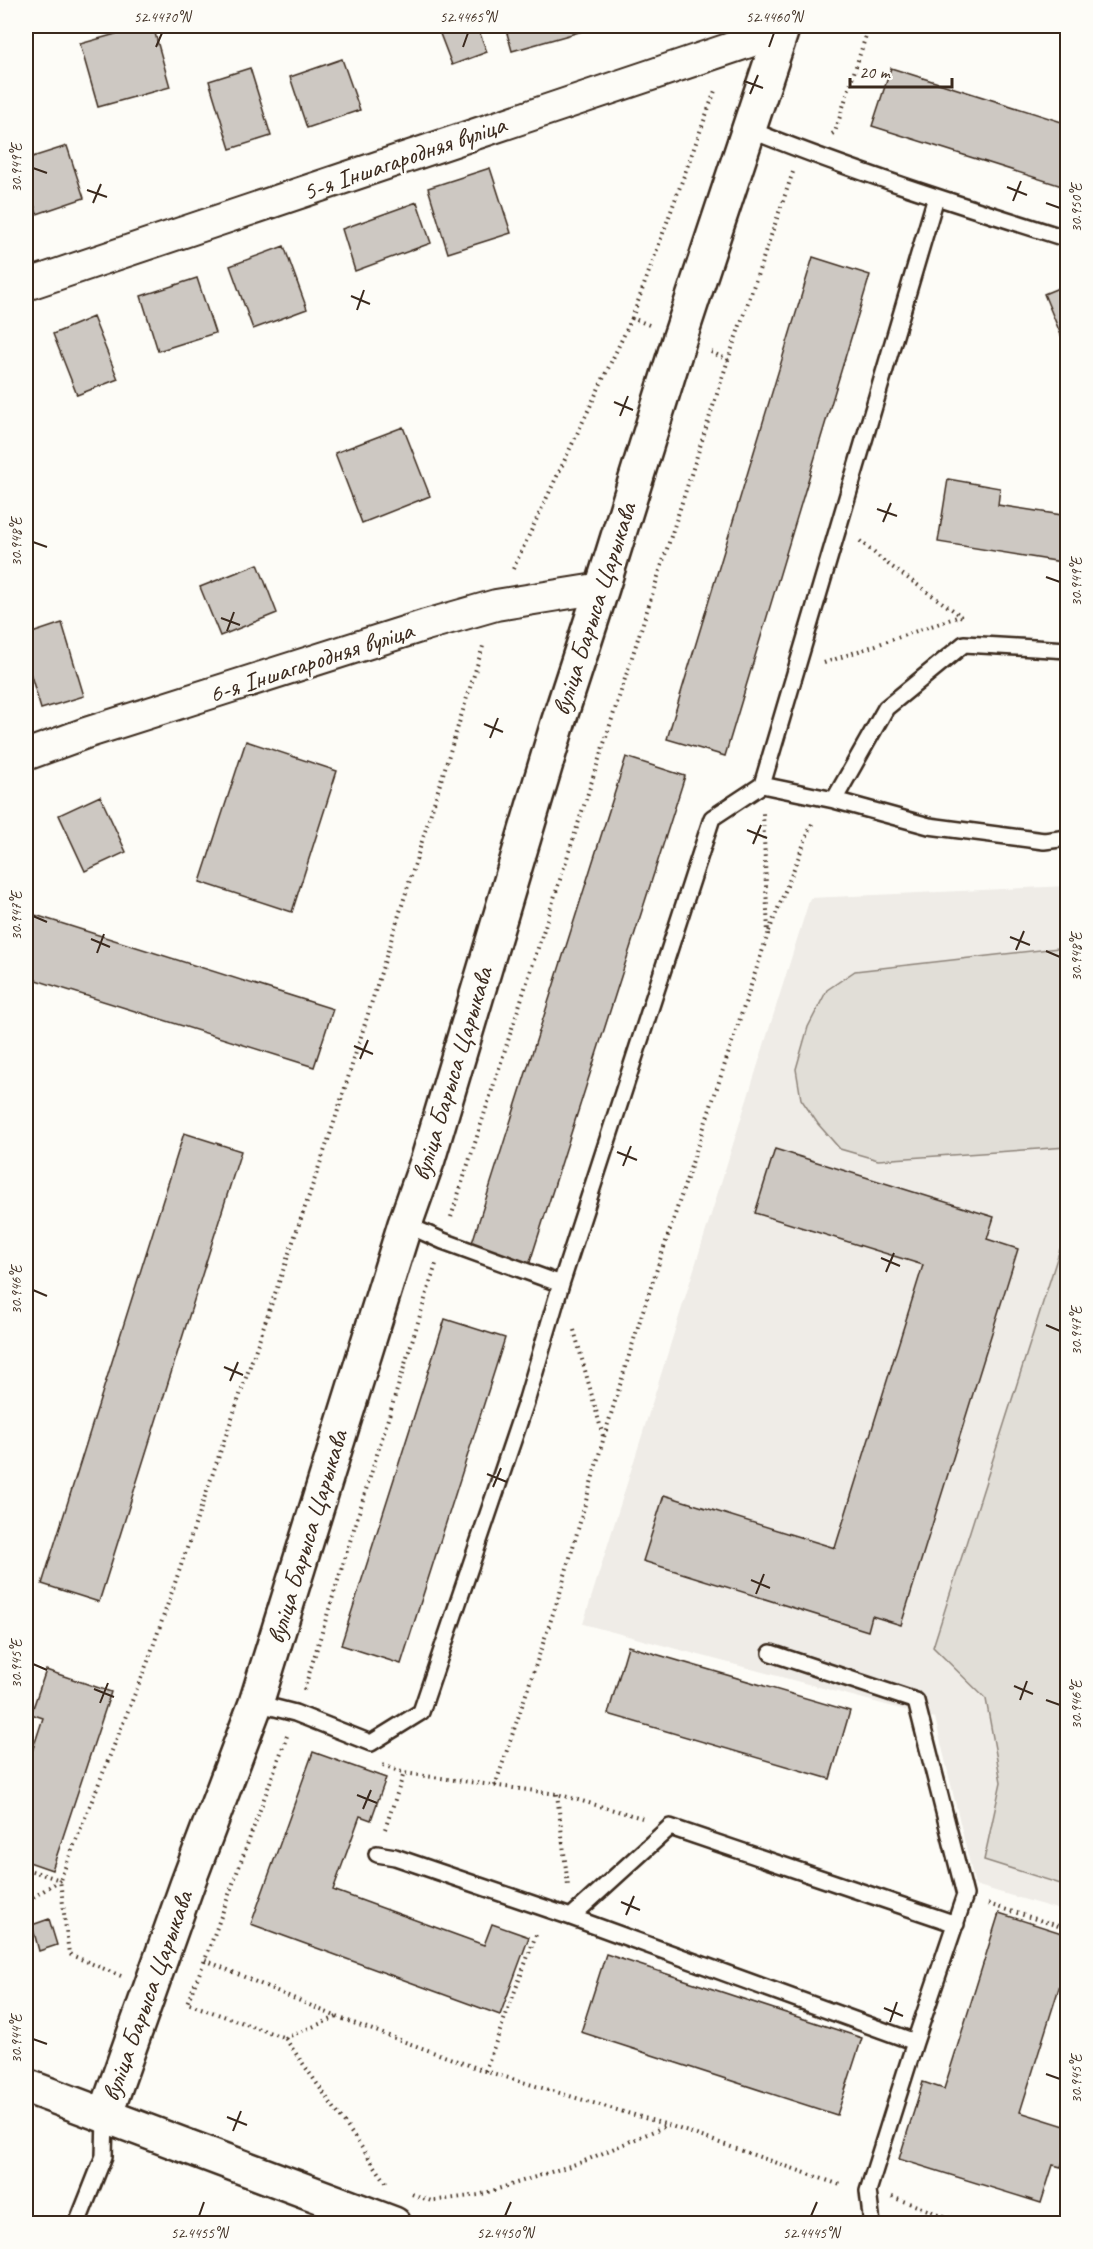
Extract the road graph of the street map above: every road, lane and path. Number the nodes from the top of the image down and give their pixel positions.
1 (869, 26) edge
2 (782, 28) edge
3 (748, 129) junction
4 (800, 150) junction
5 (936, 197) junction
6 (1068, 239) edge
7 (26, 285) edge
8 (632, 318) dead end
9 (839, 524) junction
10 (602, 588) junction
11 (496, 605) junction
12 (960, 616) junction
13 (971, 621) dead end
14 (1068, 650) edge
15 (795, 673) junction
16 (26, 755) edge
17 (762, 785) junction
18 (828, 799) junction
19 (1068, 838) edge
20 (768, 934) junction
21 (405, 1224) junction
22 (443, 1241) junction
23 (561, 1284) junction
24 (604, 1437) junction
25 (771, 1653) dead end
26 (256, 1703) junction
27 (295, 1713) junction
28 (373, 1761) dead end
29 (405, 1773) junction
30 (495, 1786) junction
31 (557, 1794) junction
32 (670, 1827) junction
33 (377, 1854) joint
34 (26, 1869) edge
35 (60, 1880) junction
36 (965, 1896) junction
37 (26, 1902) edge
38 (571, 1917) junction
39 (540, 1924) dead end
40 (956, 1924) junction
41 (1068, 1929) edge
42 (206, 1960) junction
43 (126, 1978) dead end
44 (337, 2017) junction
45 (285, 2038) junction
46 (915, 2042) junction
47 (485, 2071) junction
48 (26, 2086) edge
49 (105, 2116) junction
50 (668, 2125) junction
51 (398, 2189) dead end
52 (868, 2191) junction
53 (409, 2193) dead end
54 (375, 2220) edge
55 (77, 2223) edge
56 (872, 2223) edge
57 (966, 2223) edge

1 - 4 path
2 - 3 main road, вуліца Барыса Царыкава
2 - 7 street, 5-я Іншагародняя вуліца
3 - 4 lane
3 - 10 main road, вуліца Барыса Царыкава
4 - 5 lane
4 - 22 path
5 - 6 lane
5 - 9 lane
8 - 11 path
9 - 12 path
9 - 15 lane
10 - 11 street, 6-я Іншагародняя вуліца
10 - 21 main road, вуліца Барыса Царыкава
11 - 16 street, 6-я Іншагародняя вуліца
11 - 35 path
12 - 13 path
12 - 15 path
14 - 18 lane
15 - 17 lane
17 - 18 lane
17 - 20 path
17 - 23 lane
18 - 19 lane
18 - 20 path
20 - 24 path
21 - 22 lane
21 - 26 main road, вуліца Барыса Царыкава
22 - 23 lane
22 - 27 path
23 - 24 path
23 - 27 lane
24 - 30 path
25 - 36 lane
26 - 27 lane
26 - 49 main road, вуліца Барыса Царыкава
27 - 42 path
28 - 29 path
29 - 30 path
29 - 33 path
30 - 31 path
31 - 32 path
31 - 38 path
32 - 38 lane
32 - 40 lane
33 - 38 lane
34 - 35 path
35 - 37 path
35 - 43 path
36 - 40 lane
36 - 41 path
38 - 46 lane
39 - 47 path
40 - 46 lane
42 - 44 path
42 - 45 path
44 - 45 path
44 - 47 path
45 - 51 path
46 - 52 lane
47 - 50 path
48 - 49 main road
49 - 54 main road
49 - 55 lane
50 - 52 path
50 - 53 path
52 - 56 lane
52 - 57 path

